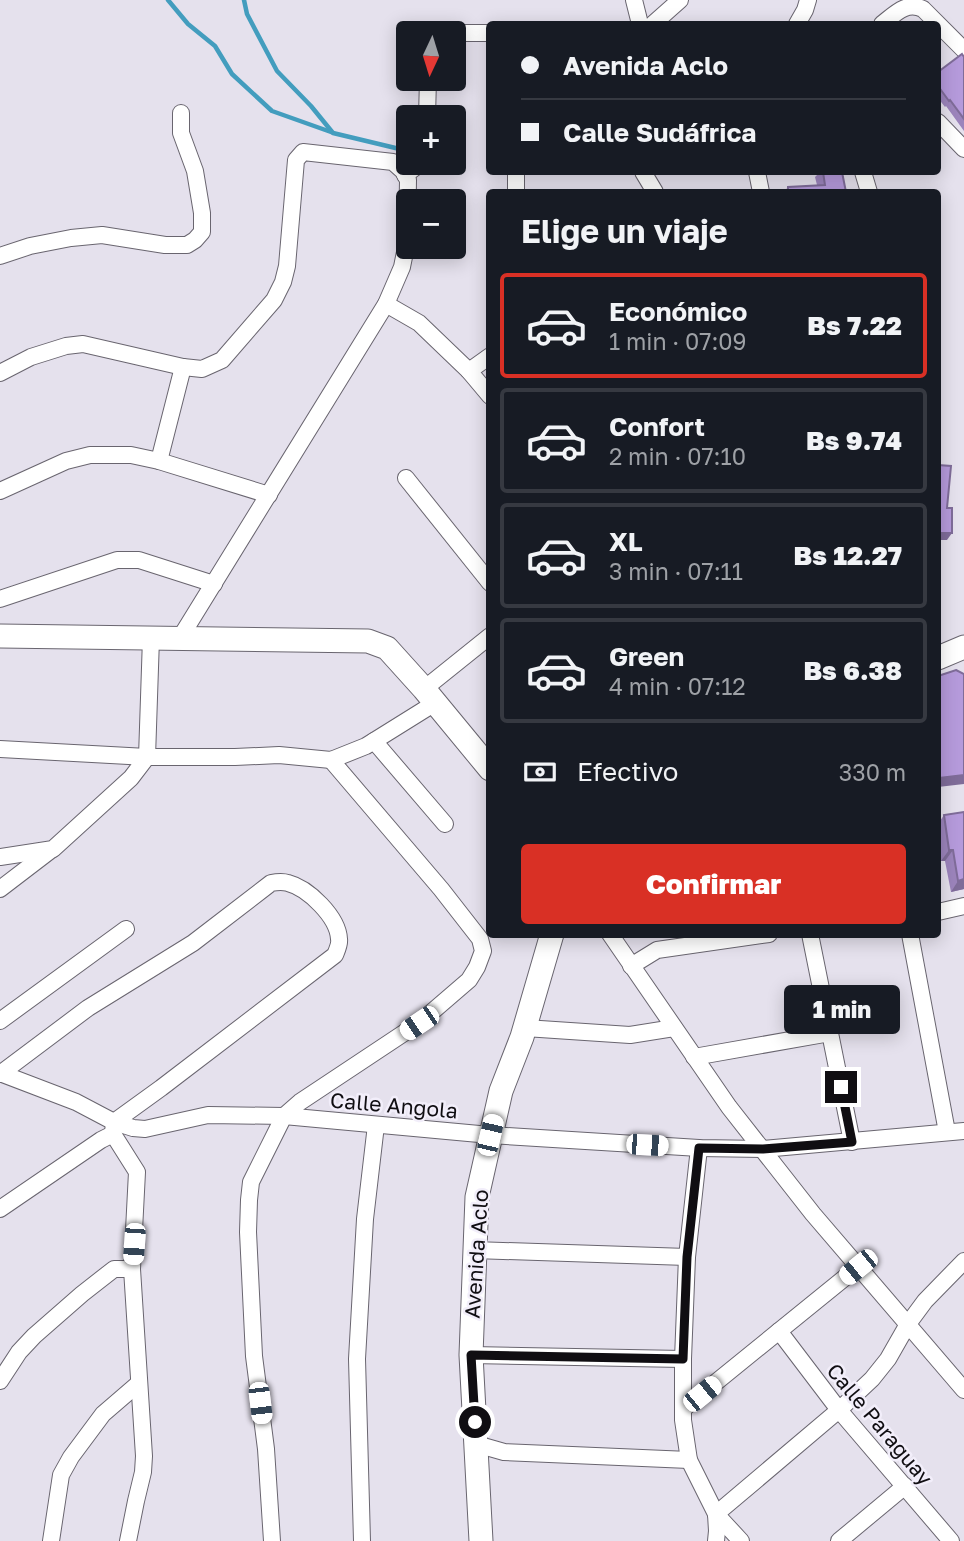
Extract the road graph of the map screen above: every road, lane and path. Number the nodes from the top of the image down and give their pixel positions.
1 (634, 0) edge
2 (680, 0) edge
3 (808, 0) edge
4 (639, 21) edge
5 (656, 21) edge
6 (799, 21) edge
7 (886, 21) edge
8 (935, 21) edge
9 (941, 27) edge
10 (466, 33) edge
11 (486, 33) edge
12 (964, 50) edge
13 (181, 113) dead end
14 (941, 125) edge
15 (964, 149) edge
16 (396, 165) edge
17 (405, 175) edge
18 (0, 256) edge
19 (386, 304) junction
20 (486, 359) edge
21 (183, 367) junction
22 (469, 371) junction
23 (0, 373) edge
24 (486, 391) edge
25 (159, 461) junction
26 (406, 478) dead end
27 (0, 491) edge
28 (269, 495) junction
29 (486, 578) edge
30 (214, 584) junction
31 (0, 599) edge
32 (0, 636) edge
33 (151, 638) junction
34 (180, 638) junction
35 (486, 640) edge
36 (964, 647) edge
37 (941, 657) edge
38 (430, 696) junction
39 (374, 741) junction
40 (0, 749) edge
41 (147, 757) junction
42 (331, 760) junction
43 (486, 764) edge
44 (445, 824) dead end
45 (53, 849) junction
46 (0, 857) edge
47 (0, 889) edge
48 (964, 906) edge
49 (941, 911) edge
50 (126, 929) dead end
51 (551, 938) edge
52 (613, 938) edge
53 (715, 938) edge
54 (811, 938) edge
55 (911, 938) edge
56 (631, 966) junction
57 (0, 1021) edge
58 (524, 1028) junction
59 (674, 1028) junction
60 (830, 1033) junction
61 (694, 1057) junction
62 (0, 1073) edge
63 (284, 1116) junction
64 (376, 1125) junction
65 (113, 1128) junction
66 (964, 1131) edge
67 (947, 1132) junction
68 (490, 1135) junction
69 (852, 1142) junction
70 (699, 1148) junction
71 (763, 1149) junction
72 (0, 1209) edge
73 (474, 1250) junction
74 (687, 1257) junction
75 (964, 1261) edge
76 (858, 1267) junction
77 (132, 1269) junction
78 (908, 1324) junction
79 (779, 1331) junction
80 (471, 1355) junction
81 (683, 1359) junction
82 (0, 1381) edge
83 (139, 1383) junction
84 (964, 1390) edge
85 (683, 1409) junction
86 (839, 1410) junction
87 (476, 1444) junction
88 (689, 1460) junction
89 (905, 1486) junction
90 (716, 1514) junction
91 (51, 1541) edge
92 (128, 1541) edge
93 (272, 1541) edge
94 (362, 1541) edge
95 (481, 1541) edge
96 (716, 1541) edge
97 (741, 1541) edge
98 (839, 1541) edge
99 (951, 1541) edge

1 - 4 street
2 - 5 street
3 - 6 street
7 - 8 street
9 - 12 street
10 - 11 street
13 - 18 street
14 - 15 street
16 - 21 street
17 - 19 street
19 - 22 street
19 - 28 street
20 - 22 street
21 - 23 street
21 - 25 street
22 - 24 street
25 - 27 street
25 - 28 street
26 - 29 street
28 - 30 street
30 - 31 street
30 - 34 street
32 - 33 street
33 - 34 street
33 - 41 street
34 - 38 street
35 - 38 street
36 - 37 street
38 - 39 street
38 - 43 street
39 - 42 street
39 - 44 street
40 - 41 street
41 - 42 street
41 - 45 street
42 - 63 street
45 - 46 street
45 - 47 street
48 - 49 street
50 - 57 street
51 - 58 street, Avenida Aclo
52 - 56 street
53 - 56 street
54 - 60 street
55 - 67 street
56 - 59 street
58 - 59 street
58 - 68 street, Avenida Aclo
59 - 61 street
60 - 61 street
60 - 69 street
61 - 71 street
62 - 65 street, Calle Angola
62 - 65 street
63 - 64 street, Calle Angola
63 - 65 street, Calle Angola
63 - 93 street
64 - 68 street, Calle Angola
64 - 94 street
65 - 72 street
65 - 77 street
66 - 67 street, Calle Angola
67 - 69 street, Calle Angola
68 - 70 street, Calle Angola
68 - 73 street, Avenida Aclo
69 - 71 street, Calle Angola
70 - 71 street, Calle Angola
70 - 74 street
71 - 76 street
73 - 74 street
73 - 80 street, Avenida Aclo
74 - 81 street
75 - 78 street
76 - 78 street
76 - 79 street
77 - 82 street
77 - 83 street
78 - 84 street
78 - 86 street
79 - 85 street
79 - 86 street, Calle Paraguay
80 - 81 street
80 - 87 street, Avenida Aclo
81 - 85 street
83 - 91 street
83 - 92 street
85 - 88 street
86 - 89 street, Calle Paraguay
86 - 90 street
87 - 88 street
87 - 95 street, Avenida Aclo
88 - 90 street
89 - 98 street
89 - 99 street, Calle Paraguay
90 - 96 street
90 - 97 street

